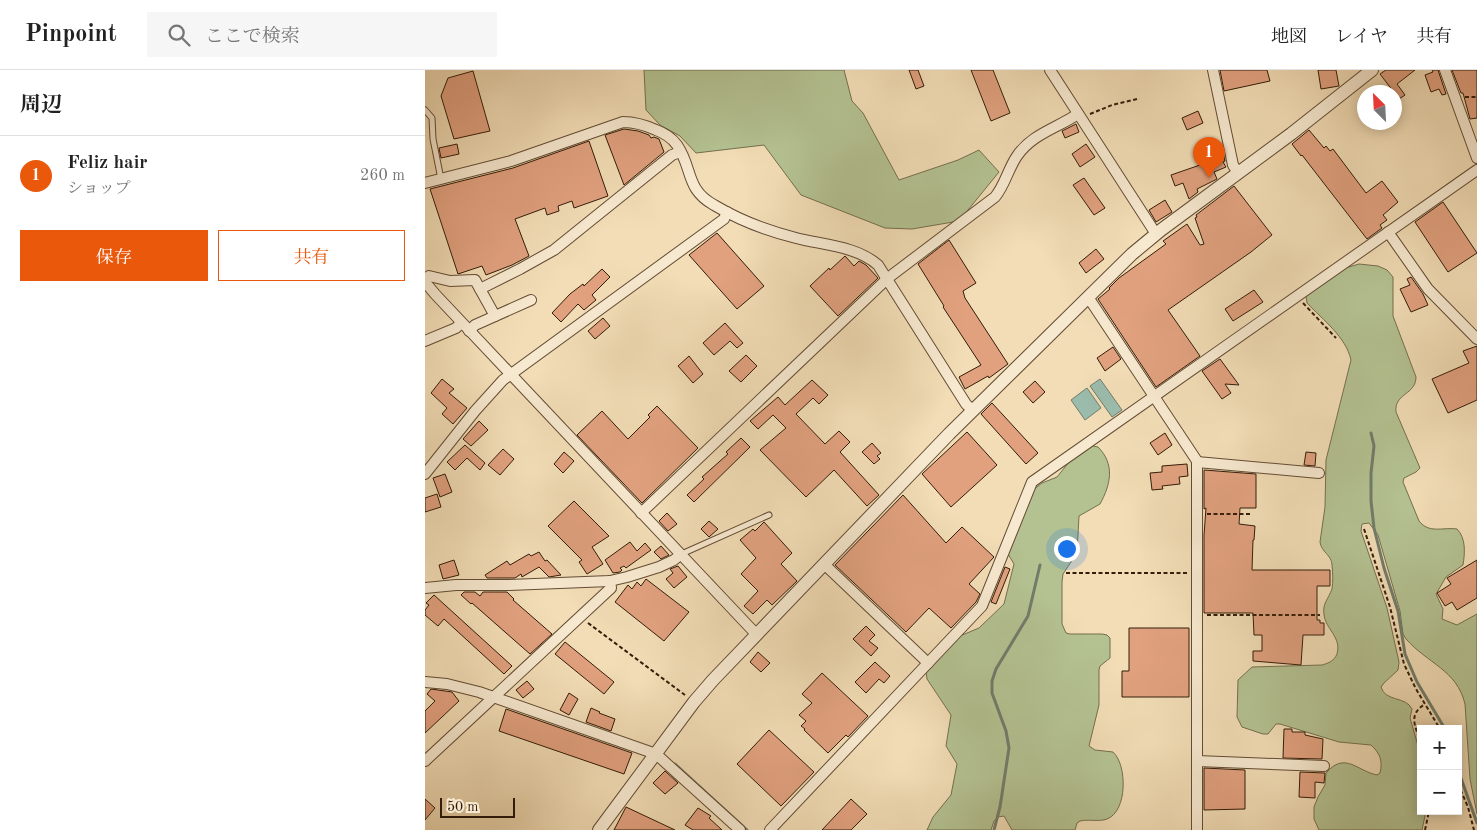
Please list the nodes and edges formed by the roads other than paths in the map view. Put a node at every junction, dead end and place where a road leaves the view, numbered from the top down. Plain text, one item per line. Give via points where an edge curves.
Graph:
1 (1050, 70) edge
2 (1213, 70) edge
3 (1372, 70) edge
4 (1445, 70) edge
5 (425, 110) edge
6 (1080, 117) junction
7 (680, 152) junction
8 (1477, 158) edge
9 (1477, 170) edge
10 (1239, 173) junction
11 (441, 179) junction
12 (425, 183) edge
13 (727, 212) junction
14 (1387, 232) junction
15 (1156, 234) junction
16 (888, 278) junction
17 (425, 280) edge
18 (480, 289) junction
19 (1088, 297) junction
20 (531, 300) dead end
21 (495, 316) junction
22 (461, 323) junction
23 (469, 331) junction
24 (1477, 339) edge
25 (425, 341) edge
26 (510, 374) junction
27 (1155, 396) junction
28 (972, 410) junction
29 (1197, 462) junction
30 (1319, 473) dead end
31 (425, 474) edge
32 (641, 513) junction
33 (769, 514) dead end
34 (681, 555) junction
35 (823, 564) junction
36 (610, 581) junction
37 (425, 588) edge
38 (756, 634) junction
39 (928, 663) junction
40 (425, 682) edge
41 (494, 697) junction
42 (656, 754) junction
43 (425, 761) edge
44 (1197, 761) junction
45 (1325, 766) dead end
46 (599, 830) edge
47 (740, 830) edge
48 (770, 830) edge
49 (1197, 830) edge

1 - 6 street
2 - 10 street via 1233,165
3 - 10 street
4 - 8 street
5 - 11 lane via 431,118
6 - 15 street
6 - 16 street via 1041,133 1029,142 1016,157 995,197
7 - 11 street via 671,138 662,133 639,123 623,122 511,161
7 - 13 street via 700,195
7 - 18 street via 672,155 554,250
9 - 14 street
10 - 15 street
11 - 12 street
13 - 16 street via 780,234 863,254
13 - 26 street via 723,219
14 - 24 street via 1428,289
14 - 27 street
15 - 19 street
16 - 28 street
16 - 32 street
17 - 18 street via 429,276 450,281 475,280
17 - 22 street
18 - 21 street
19 - 27 street
19 - 28 street
20 - 21 street
21 - 23 street
22 - 23 street
22 - 25 street
23 - 26 street
26 - 31 street via 475,411
26 - 32 street
27 - 29 street
27 - 39 street via 1032,482 982,606
28 - 35 street
29 - 30 street
29 - 44 street
32 - 34 street
33 - 34 lane
34 - 36 street via 659,567
34 - 38 street
35 - 38 street
35 - 39 street
36 - 37 street
36 - 41 street via 611,588
38 - 42 street via 694,702
39 - 48 street
40 - 41 street via 463,687
41 - 42 street
41 - 43 street
42 - 46 street
42 - 47 street
44 - 45 street
44 - 49 street

